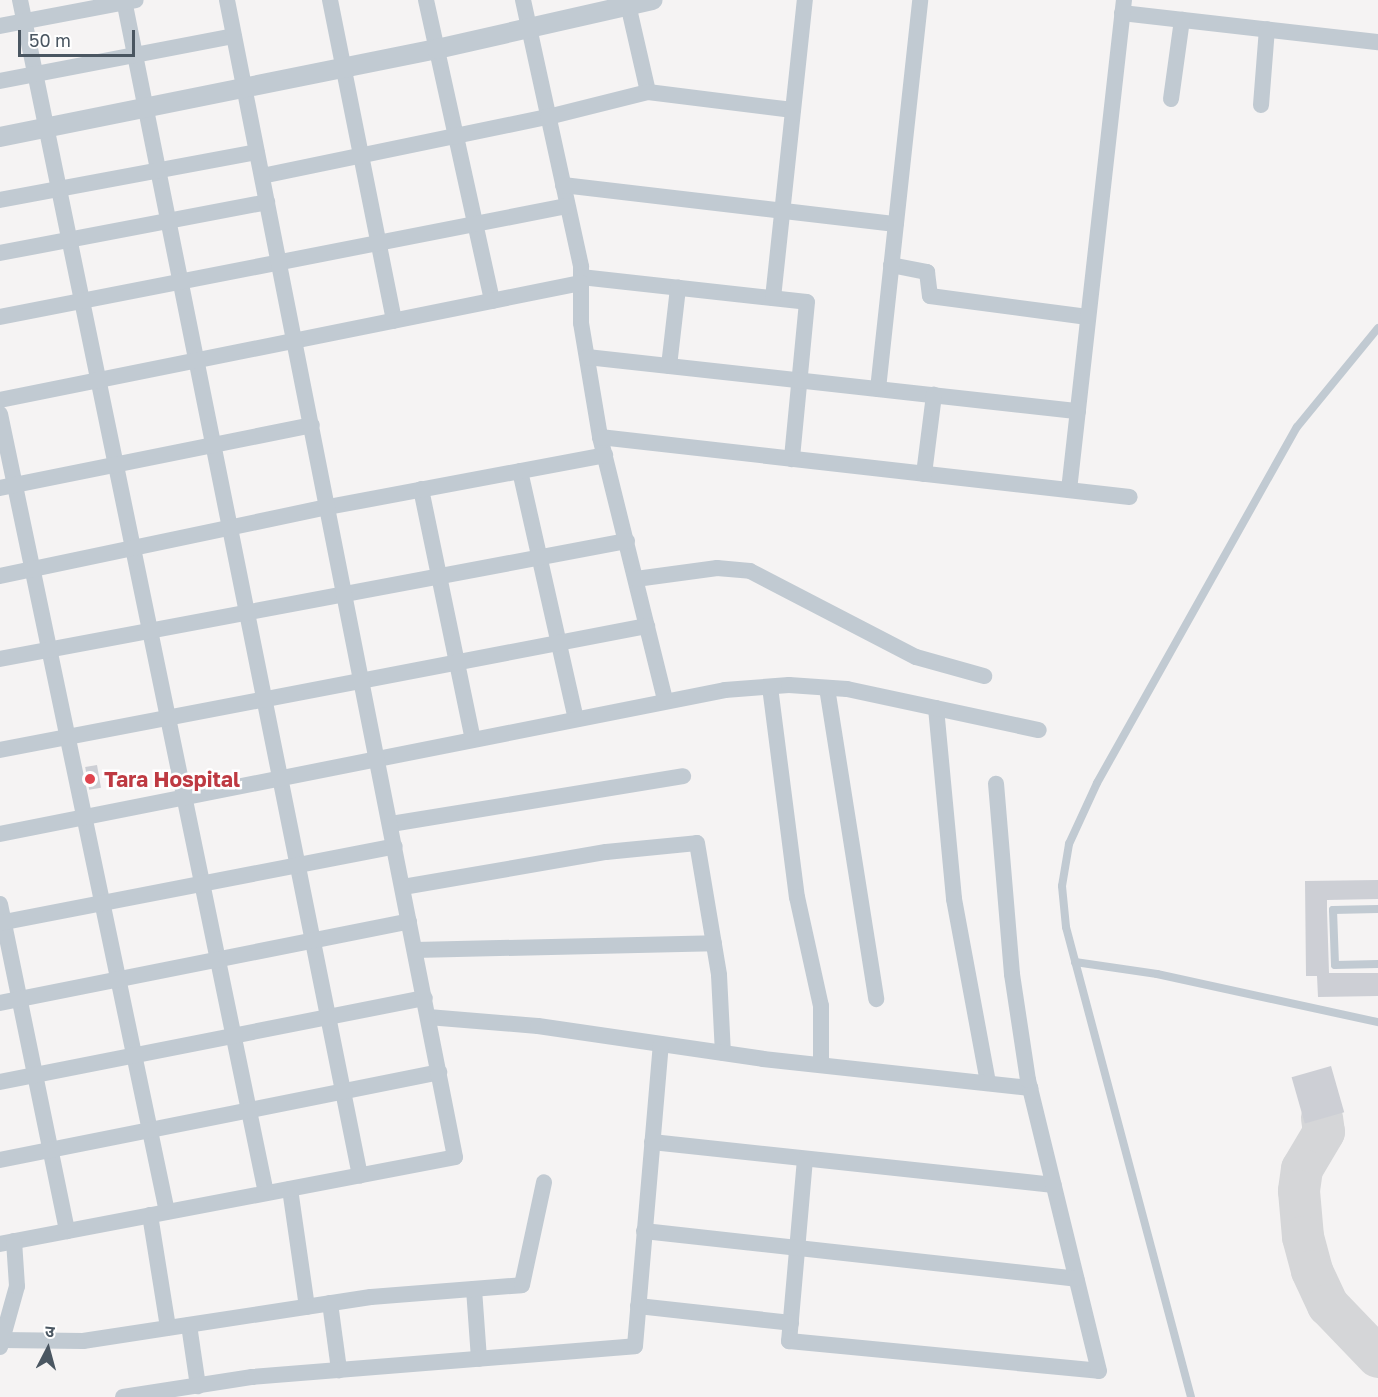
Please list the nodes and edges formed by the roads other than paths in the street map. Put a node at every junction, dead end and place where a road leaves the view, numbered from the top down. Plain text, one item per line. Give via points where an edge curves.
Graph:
1 (20, 0) edge
2 (330, 0) edge
3 (426, 0) edge
4 (523, 0) edge
5 (653, 0) edge
6 (805, 0) edge
7 (920, 0) edge
8 (128, 1) edge
9 (232, 1) edge
10 (628, 3) edge
11 (1123, 7) edge
12 (1182, 20) junction
13 (24, 21) junction
14 (0, 26) edge
15 (529, 29) junction
16 (1267, 29) junction
17 (234, 36) junction
18 (1378, 42) edge
19 (437, 49) junction
20 (135, 55) junction
21 (344, 68) junction
22 (35, 75) junction
23 (0, 81) edge
24 (244, 88) junction
25 (648, 92) junction
26 (1171, 99) dead end
27 (1261, 105) dead end
28 (146, 108) junction
29 (793, 110) junction
30 (548, 117) junction
31 (46, 128) junction
32 (456, 136) junction
33 (0, 137) edge
34 (257, 152) junction
35 (361, 155) junction
36 (158, 170) junction
37 (262, 176) junction
38 (563, 184) junction
39 (59, 189) junction
40 (0, 200) edge
41 (267, 202) junction
42 (567, 206) junction
43 (782, 211) junction
44 (169, 221) junction
45 (476, 224) junction
46 (896, 224) junction
47 (69, 240) junction
48 (379, 243) junction
49 (0, 253) edge
50 (279, 262) junction
51 (891, 265) junction
52 (581, 280) junction
53 (181, 282) junction
54 (678, 288) junction
55 (773, 298) junction
56 (82, 301) junction
57 (492, 301) junction
58 (0, 317) edge
59 (1088, 317) junction
60 (394, 321) junction
61 (1378, 328) edge
62 (295, 342) junction
63 (587, 357) junction
64 (197, 361) junction
65 (669, 366) junction
66 (799, 380) junction
67 (98, 381) junction
68 (878, 389) junction
69 (934, 395) junction
70 (0, 400) edge
71 (1078, 411) junction
72 (0, 414) edge
73 (312, 425) junction
74 (600, 437) junction
75 (213, 445) junction
76 (605, 455) junction
77 (792, 459) junction
78 (116, 465) junction
79 (520, 471) junction
80 (924, 474) junction
81 (7, 486) edge
82 (421, 489) junction
83 (1069, 490) junction
84 (1130, 497) dead end
85 (328, 507) junction
86 (230, 528) junction
87 (627, 541) junction
88 (133, 548) junction
89 (540, 558) junction
90 (32, 569) junction
91 (0, 576) edge
92 (439, 576) junction
93 (636, 579) junction
94 (346, 594) junction
95 (247, 612) junction
96 (647, 626) junction
97 (150, 631) junction
98 (559, 642) junction
99 (49, 650) junction
100 (0, 659) edge
101 (457, 662) junction
102 (984, 676) dead end
103 (363, 680) junction
104 (770, 687) junction
105 (827, 688) junction
106 (264, 699) junction
107 (665, 700) junction
108 (936, 708) junction
109 (168, 717) junction
110 (576, 719) junction
111 (1039, 730) dead end
112 (68, 737) junction
113 (473, 740) junction
114 (0, 750) edge
115 (378, 759) junction
116 (682, 776) dead end
117 (280, 779) junction
118 (996, 784) dead end
119 (184, 798) junction
120 (84, 818) junction
121 (391, 824) junction
122 (0, 834) edge
123 (395, 846) junction
124 (298, 865) junction
125 (202, 884) junction
126 (403, 887) junction
127 (102, 903) junction
128 (0, 904) edge
129 (1378, 909) edge
130 (409, 921) junction
131 (2, 922) edge
132 (313, 941) junction
133 (714, 943) junction
134 (415, 950) junction
135 (218, 960) junction
136 (1076, 962) junction
137 (1378, 963) edge
138 (118, 980) junction
139 (424, 998) junction
140 (20, 999) junction
141 (876, 999) dead end
142 (0, 1003) edge
143 (328, 1017) junction
144 (428, 1017) junction
145 (1378, 1022) edge
146 (233, 1036) junction
147 (661, 1044) junction
148 (723, 1053) junction
149 (134, 1055) junction
150 (821, 1065) junction
151 (439, 1072) junction
152 (35, 1075) junction
153 (0, 1082) edge
154 (988, 1083) junction
155 (1030, 1088) junction
156 (343, 1091) junction
157 (249, 1110) junction
158 (150, 1130) junction
159 (652, 1143) junction
160 (50, 1150) junction
161 (805, 1159) junction
162 (0, 1160) edge
163 (360, 1176) junction
164 (544, 1182) dead end
165 (1054, 1185) junction
166 (290, 1189) junction
167 (266, 1193) junction
168 (167, 1212) junction
169 (150, 1215) junction
170 (67, 1231) junction
171 (644, 1231) junction
172 (7, 1242) edge
173 (797, 1248) junction
174 (1076, 1279) junction
175 (474, 1289) junction
176 (330, 1303) junction
177 (307, 1306) junction
178 (638, 1306) junction
179 (791, 1323) junction
180 (189, 1325) junction
181 (168, 1328) junction
182 (1, 1343) edge
183 (479, 1359) junction
184 (339, 1370) junction
185 (198, 1386) junction
186 (123, 1397) edge
187 (1191, 1397) edge

1 - 13 street
2 - 21 street
3 - 19 street
4 - 15 street
5 - 10 street
6 - 29 street
7 - 46 street
8 - 13 street
8 - 20 street
9 - 17 street
10 - 15 street
10 - 25 street
11 - 12 street
11 - 59 street
12 - 16 street
12 - 26 street
13 - 14 street
13 - 22 street
15 - 19 street
15 - 30 street
16 - 18 street
16 - 27 street
17 - 20 street
17 - 24 street
19 - 21 street
19 - 32 street
20 - 22 street
20 - 28 street
21 - 24 street
21 - 35 street
22 - 23 street
22 - 31 street
24 - 28 street
24 - 34 street
25 - 29 street
25 - 30 street
28 - 31 street
28 - 36 street
29 - 43 street
30 - 32 street
30 - 38 street
31 - 33 street
31 - 39 street
32 - 35 street
32 - 45 street
34 - 36 street
34 - 37 street
35 - 37 street
35 - 48 street
36 - 39 street
36 - 44 street
37 - 41 street
38 - 42 street
38 - 43 street
39 - 40 street
39 - 47 street
41 - 44 street
41 - 50 street
42 - 45 street
42 - 52 street
43 - 46 street
43 - 55 street
44 - 47 street
44 - 53 street
45 - 48 street
45 - 57 street
46 - 51 street
47 - 49 street
47 - 56 street
48 - 50 street
48 - 60 street
50 - 53 street
50 - 62 street
51 - 59 street via 927,273 930,296
51 - 68 street
52 - 54 street
52 - 57 street
52 - 63 street
53 - 56 street
53 - 64 street
54 - 55 street
54 - 65 street
55 - 66 street via 807,302
56 - 58 street
56 - 67 street
57 - 60 street
59 - 71 street
60 - 62 street
61 - 136 lane via 1297,427 1097,783 1069,844 1062,886
62 - 64 street
62 - 73 street
63 - 65 street
63 - 74 street
64 - 67 street
64 - 75 street
65 - 66 street
66 - 68 street
66 - 77 street
67 - 70 street
67 - 78 street
68 - 69 street
69 - 71 street
69 - 80 street
71 - 83 street
72 - 81 street
73 - 75 street
73 - 85 street
74 - 76 street
74 - 77 street
75 - 78 street
75 - 86 street
76 - 79 street
76 - 87 street
77 - 80 street
78 - 81 street
78 - 88 street
79 - 82 street
79 - 89 street
80 - 83 street
81 - 90 street
82 - 85 street
82 - 92 street
83 - 84 street
85 - 86 street
85 - 94 street
86 - 88 street
86 - 95 street
87 - 89 street
87 - 93 street
88 - 90 street
88 - 97 street
89 - 92 street
89 - 98 street
90 - 91 street
90 - 99 street
92 - 94 street
92 - 101 street
93 - 96 street
93 - 102 street via 717,568 750,571 916,657
94 - 95 street
94 - 103 street
95 - 97 street
95 - 106 street
96 - 98 street
96 - 107 street
97 - 99 street
97 - 109 street
98 - 101 street
98 - 110 street
99 - 100 street
99 - 112 street
101 - 103 street
101 - 113 street
103 - 106 street
103 - 115 street
104 - 105 street
104 - 107 street
104 - 150 street via 797,897 821,1006
105 - 108 street
105 - 141 street
106 - 109 street
106 - 117 street
107 - 110 street
108 - 111 street
108 - 154 street via 954,899
109 - 112 street
109 - 119 street
110 - 113 street
112 - 114 street
112 - 120 street
113 - 115 street
115 - 117 street
115 - 121 street
116 - 121 street
117 - 119 street
117 - 124 street
118 - 155 street via 1012,974
119 - 120 street
119 - 125 street
120 - 122 street
120 - 127 street
121 - 123 street
123 - 124 street
123 - 126 street
124 - 125 street
124 - 132 street
125 - 127 street
125 - 135 street
126 - 130 street
126 - 133 street via 606,852 697,843
127 - 131 street
127 - 138 street
128 - 131 street
129 - 137 lane via 1333,910 1335,965
130 - 132 street
130 - 134 street
131 - 140 street
132 - 135 street
132 - 143 street
133 - 134 street
133 - 148 street
134 - 139 street
135 - 138 street
135 - 146 street
136 - 145 lane via 1157,974
136 - 187 lane
138 - 140 street
138 - 149 street
139 - 143 street
139 - 144 street
140 - 142 street
140 - 152 street
143 - 146 street
143 - 156 street
144 - 147 street via 538,1026
144 - 151 street
146 - 149 street
146 - 157 street
147 - 148 street
147 - 159 street
148 - 150 street
149 - 152 street
149 - 158 street
150 - 154 street
151 - 156 street
151 - 163 street via 455,1157
152 - 153 street
152 - 160 street
154 - 155 street
155 - 165 street
156 - 157 street
156 - 163 street
157 - 158 street
157 - 167 street
158 - 160 street
158 - 168 street
159 - 161 street
159 - 171 street
160 - 162 street
160 - 170 street
161 - 165 street
161 - 173 street
163 - 166 street
164 - 175 street via 522,1285
165 - 174 street
166 - 167 street
166 - 177 street
167 - 168 street
168 - 169 street
169 - 170 street
169 - 181 street
170 - 172 street
171 - 173 street
171 - 178 street
172 - 182 street via 17,1286
173 - 174 street
173 - 179 street
174 - 179 street via 1099,1371 789,1341
175 - 176 street
175 - 183 street
176 - 177 street
176 - 184 street
177 - 180 street
178 - 179 street
178 - 183 street via 635,1347
180 - 181 street
180 - 185 street
181 - 182 street via 83,1341
183 - 184 street
184 - 185 street
185 - 186 street

